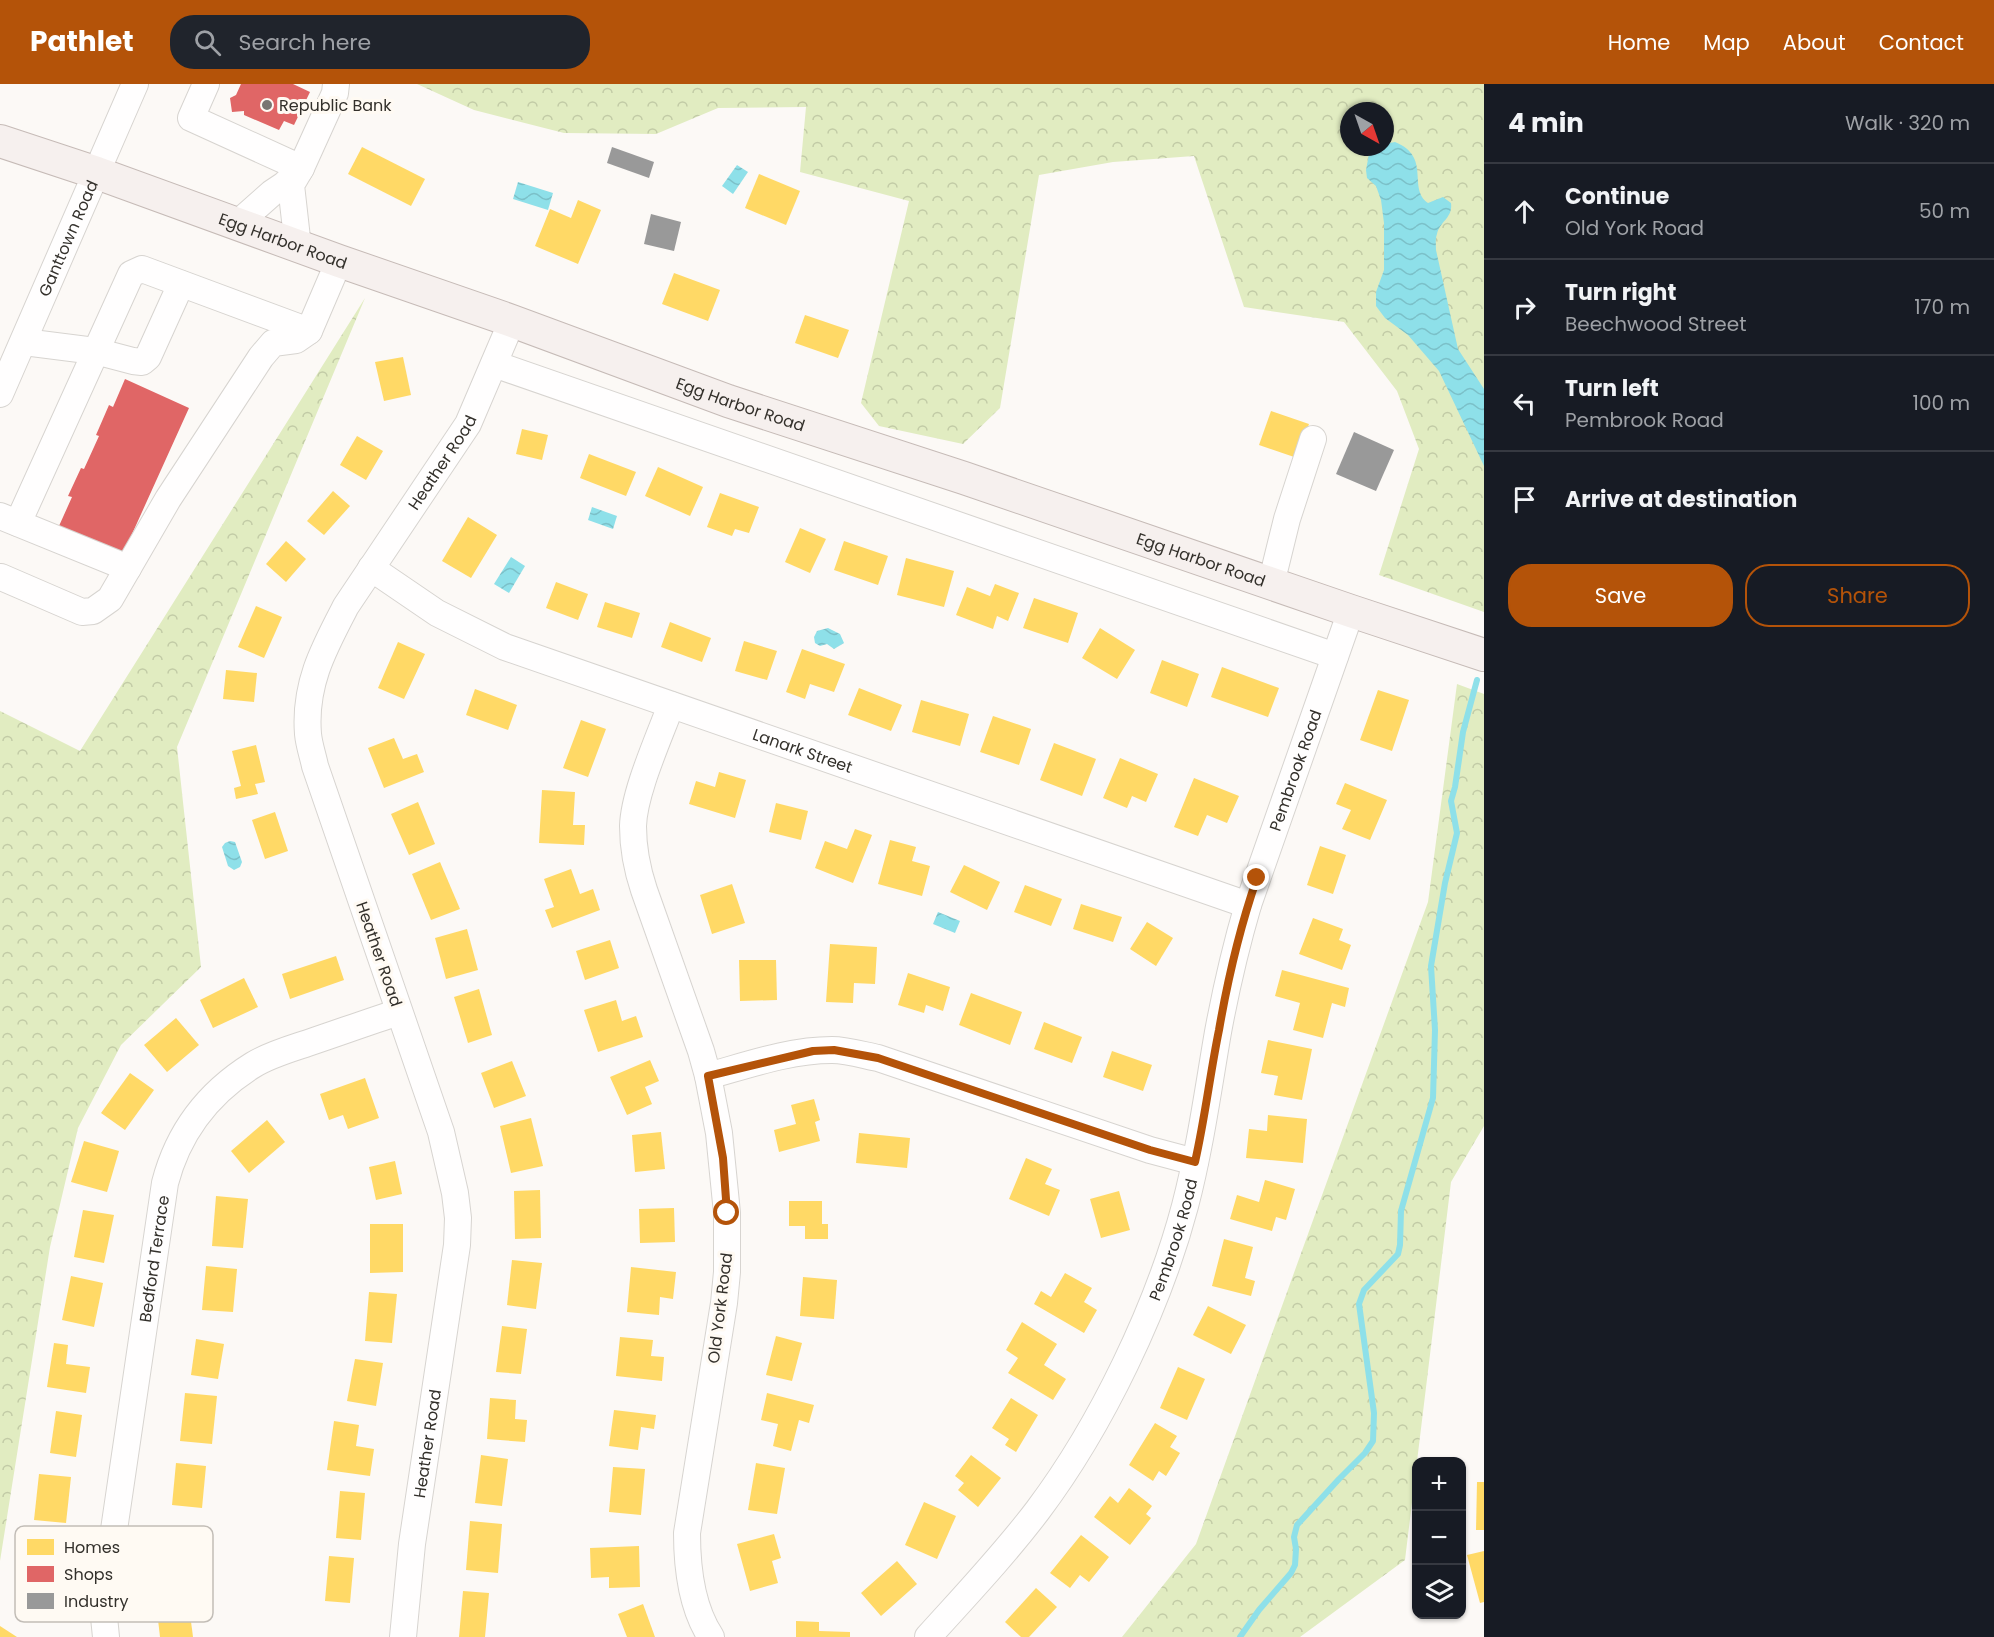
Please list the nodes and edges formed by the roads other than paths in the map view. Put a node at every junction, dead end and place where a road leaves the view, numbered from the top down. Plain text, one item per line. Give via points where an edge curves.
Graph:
1 (135, 84) edge
2 (206, 84) edge
3 (336, 84) edge
4 (0, 141) edge
5 (301, 168) junction
6 (97, 173) junction
7 (237, 224) junction
8 (298, 247) junction
9 (339, 261) junction
10 (181, 284) junction
11 (512, 321) junction
12 (309, 331) junction
13 (24, 342) junction
14 (95, 351) junction
15 (494, 364) junction
16 (0, 394) edge
17 (1313, 439) dead end
18 (9, 520) edge
19 (128, 568) junction
20 (371, 568) junction
21 (1, 577) edge
22 (1270, 584) junction
23 (1351, 611) junction
24 (1484, 655) edge
25 (1335, 656) junction
26 (672, 705) junction
27 (1248, 904) junction
28 (399, 1012) junction
29 (708, 1076) junction
30 (1195, 1162) junction
31 (115, 1526) edge
32 (104, 1622) edge
33 (106, 1637) edge
34 (403, 1637) edge
35 (711, 1637) edge
36 (928, 1637) edge

1 - 6 street, Ganttown Road
2 - 5 street via 191,118
3 - 5 street
4 - 6 main road, Egg Harbor Road
5 - 7 street
5 - 8 street via 291,185
6 - 7 main road, Egg Harbor Road
6 - 13 street, Ganttown Road
7 - 8 main road, Egg Harbor Road
8 - 9 main road, Egg Harbor Road
9 - 11 main road, Egg Harbor Road
9 - 12 street
10 - 12 street
10 - 14 street via 148,357 142,362
10 - 14 street via 142,269 131,274
11 - 15 street, Heather Road
11 - 22 main road, Egg Harbor Road via 728,401
12 - 19 street via 296,340 273,343 261,357
13 - 14 street
13 - 16 street, Ganttown Road
14 - 18 street
15 - 20 street, Heather Road via 468,424
15 - 25 street
17 - 22 street
18 - 19 street
19 - 21 street via 110,599 93,611 82,612
20 - 26 street, Lanark Street via 437,613 482,637
20 - 28 street, Heather Road via 333,630 311,682 308,736
22 - 23 main road, Egg Harbor Road
23 - 24 main road, Egg Harbor Road
23 - 25 street, Pembrook Road
25 - 27 street, Pembrook Road
26 - 27 street, Lanark Street
26 - 29 street, Old York Road via 644,780 633,823 634,844 644,890
27 - 30 street, Pembrook Road via 1218,1030
28 - 31 street, Bedford Terrace via 254,1064 218,1093 185,1131 165,1183
28 - 34 street, Heather Road via 441,1132 458,1218 453,1277 412,1544
29 - 30 street via 813,1051 855,1053
29 - 35 street, Old York Road via 723,1158 727,1272 687,1544 689,1574 698,1609
30 - 36 street, Pembrook Road via 1171,1252 1106,1401 1039,1509
32 - 33 street, Bedford Terrace

